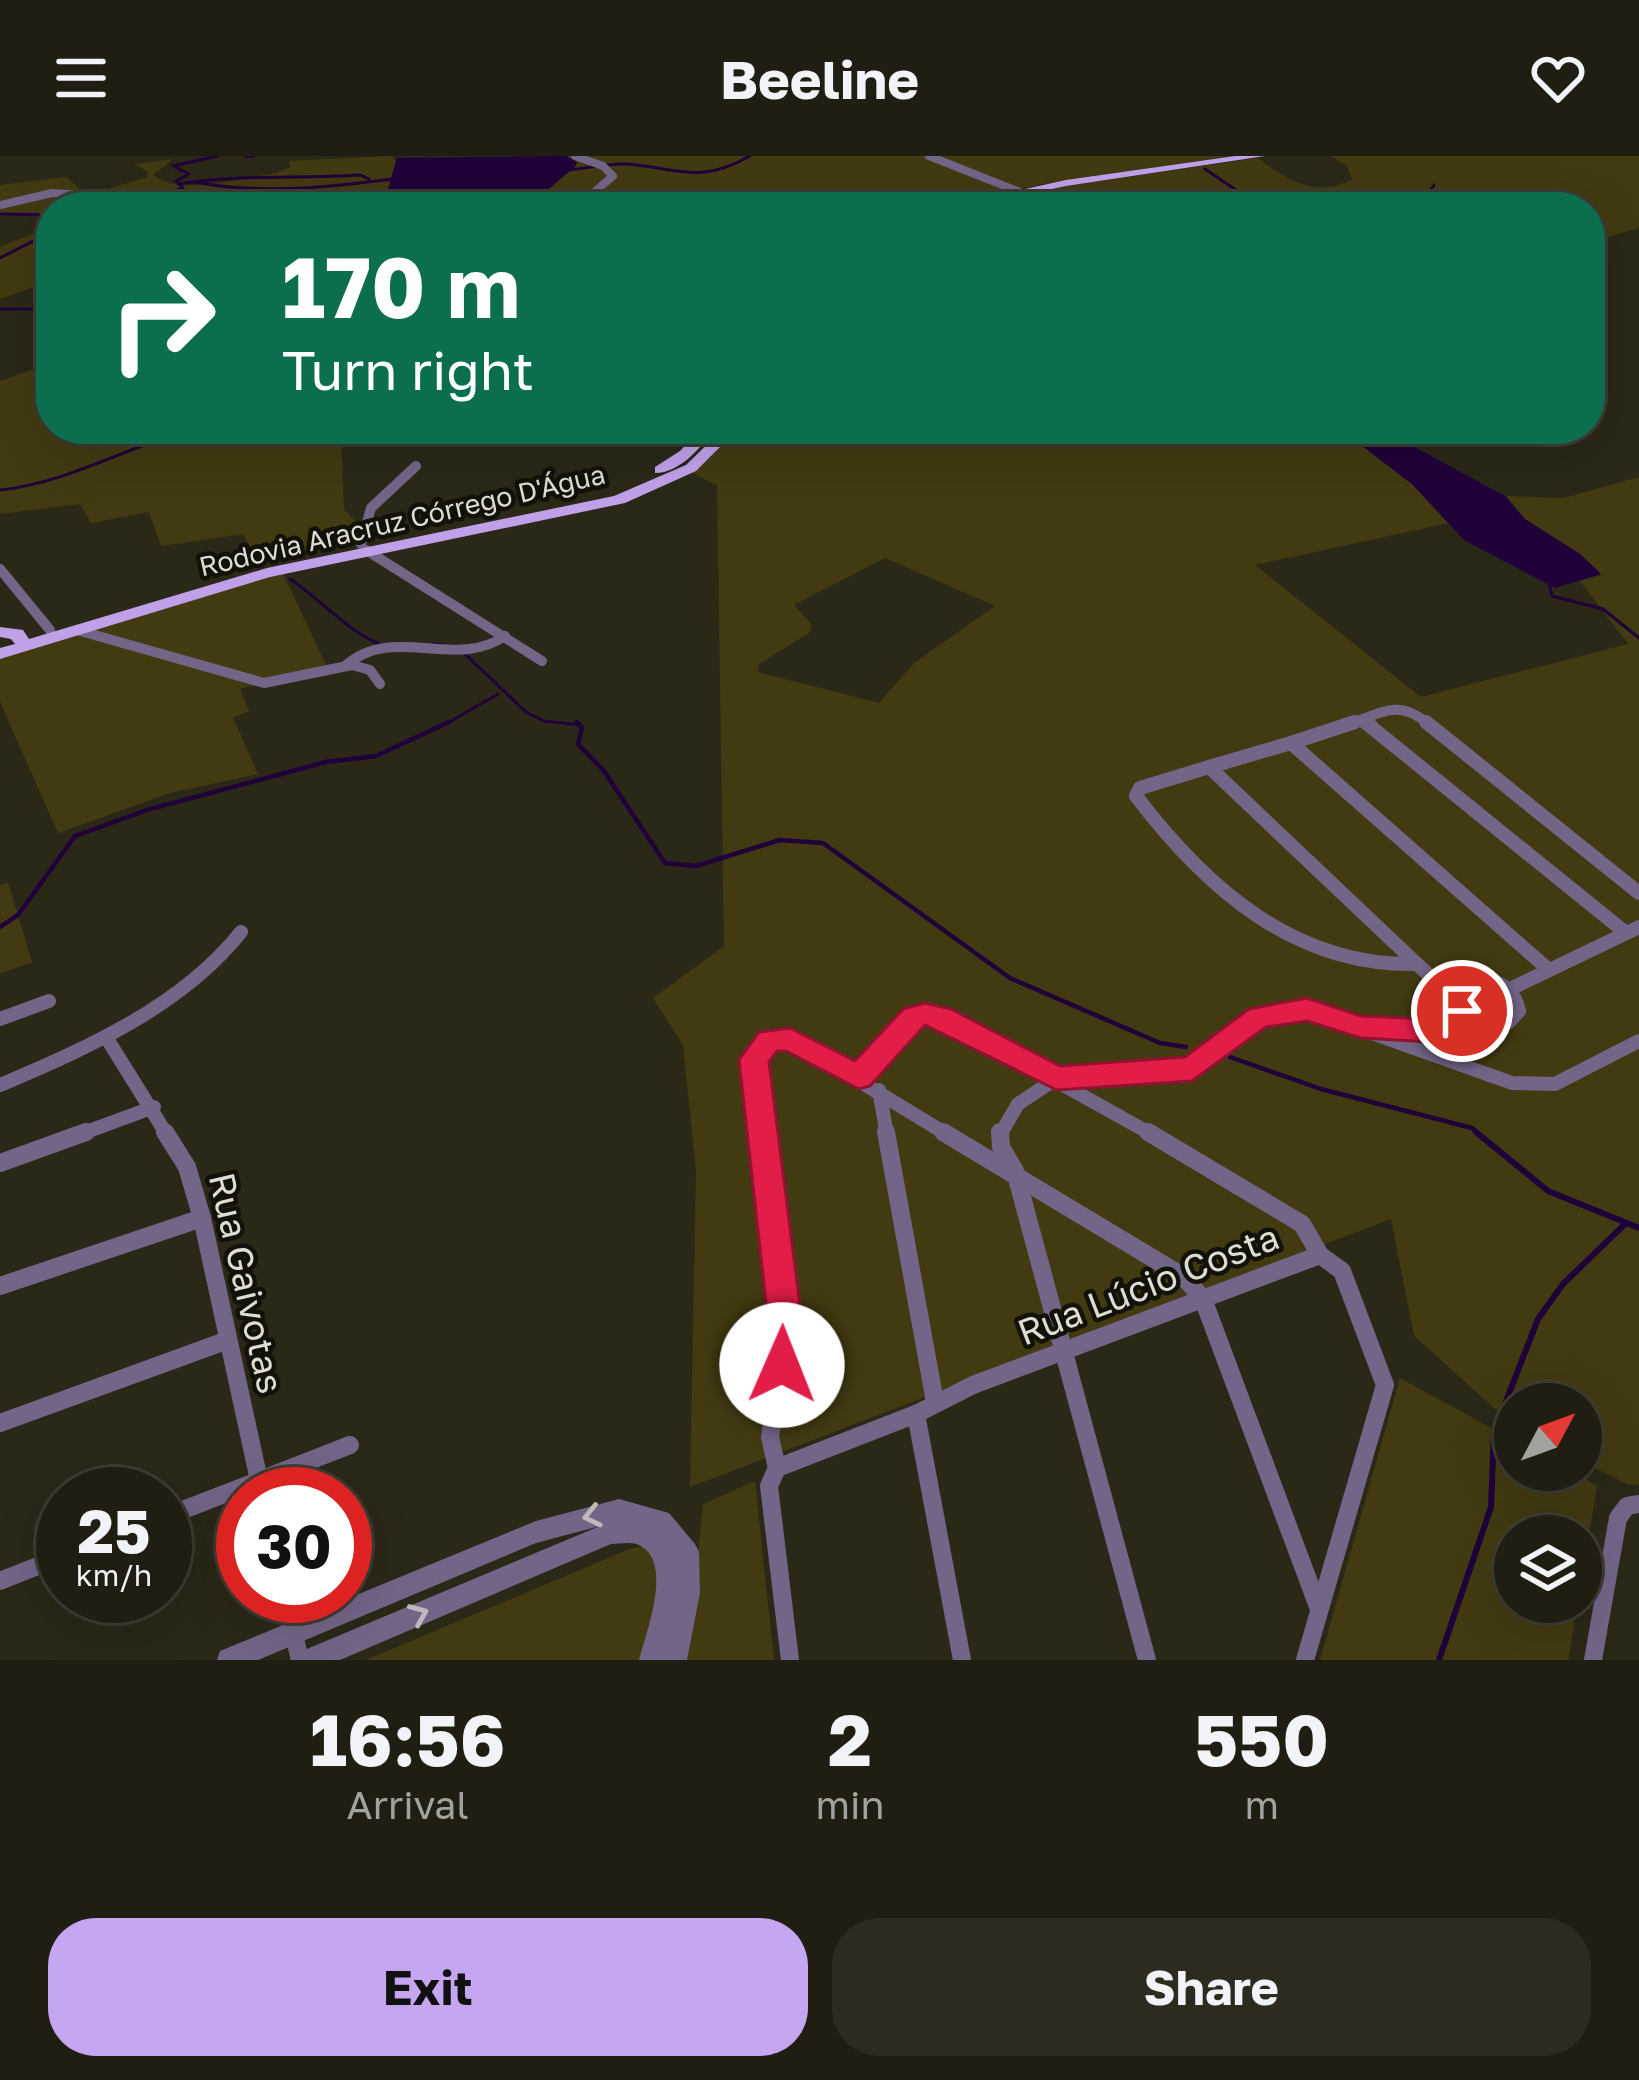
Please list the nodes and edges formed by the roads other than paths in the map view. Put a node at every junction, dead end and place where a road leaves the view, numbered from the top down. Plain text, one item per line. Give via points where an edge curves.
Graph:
1 (575, 156) edge
2 (929, 156) edge
3 (1259, 156) edge
4 (594, 192) edge
5 (1020, 192) joint
6 (36, 197) edge
7 (0, 205) edge
8 (692, 444) edge
9 (716, 444) edge
10 (416, 466) dead end
11 (364, 547) junction
12 (0, 569) edge
13 (50, 630) junction
14 (77, 631) junction
15 (0, 632) edge
16 (505, 636) junction
17 (23, 642) junction
18 (0, 650) edge
19 (542, 661) dead end
20 (345, 667) junction
21 (380, 684) dead end
22 (1360, 720) junction
23 (1292, 743) junction
24 (1209, 767) junction
25 (1639, 893) edge
26 (1632, 930) edge
27 (242, 932) dead end
28 (1417, 964) junction
29 (1549, 970) junction
30 (1510, 989) junction
31 (49, 1000) dead end
32 (1457, 1004) junction
33 (0, 1019) edge
34 (1361, 1027) junction
35 (106, 1037) junction
36 (1639, 1041) edge
37 (859, 1077) junction
38 (1057, 1078) junction
39 (0, 1084) edge
40 (879, 1090) junction
41 (154, 1108) junction
42 (0, 1163) edge
43 (1015, 1171) junction
44 (202, 1217) junction
45 (1320, 1255) junction
46 (0, 1286) edge
47 (1203, 1299) junction
48 (228, 1340) junction
49 (1062, 1353) junction
50 (935, 1402) junction
51 (916, 1414) junction
52 (0, 1424) edge
53 (350, 1445) dead end
54 (257, 1467) edge
55 (303, 1467) edge
56 (777, 1468) junction
57 (1639, 1504) edge
58 (36, 1567) edge
59 (0, 1581) edge
60 (1319, 1609) junction
61 (290, 1623) edge
62 (292, 1632) junction
63 (671, 1644) edge
64 (229, 1660) edge
65 (300, 1660) edge
66 (311, 1660) edge
67 (651, 1660) edge
68 (790, 1660) edge
69 (962, 1660) edge
70 (1147, 1660) edge
71 (1305, 1660) edge
72 (1593, 1660) edge

1 - 4 street via 613,176
2 - 5 street
3 - 5 main road
6 - 7 street
8 - 11 main road, Rodovia Aracruz Córrego D'Água via 622,488
9 - 11 main road, Rodovia Aracruz Córrego D'Água via 691,468 619,500
10 - 11 street via 375,501 363,522
11 - 13 main road, Rodovia Aracruz Córrego D'Água via 242,572
11 - 14 main road, Rodovia Aracruz Córrego D'Água
11 - 16 street
12 - 13 street
13 - 17 main road, Rodovia Aracruz Córrego D'Água
14 - 17 main road, Rodovia Aracruz Córrego D'Água
14 - 20 street via 264,683
15 - 17 main road
16 - 19 street
16 - 20 street via 465,651 376,647
17 - 18 main road, Rodovia Aracruz Córrego D'Água
20 - 21 street via 365,667
22 - 23 street
22 - 25 street via 1410,709
22 - 26 street
23 - 24 street
23 - 29 street
24 - 28 street
24 - 28 street via 1136,796 1243,908 1306,944
26 - 29 street
27 - 35 street via 213,963
28 - 32 street
29 - 30 street
30 - 32 street via 1472,976 1457,983
30 - 32 street via 1519,1011 1509,1022 1480,1022
31 - 33 street
32 - 34 street via 1432,1030
34 - 36 street via 1512,1083 1555,1084
34 - 38 street via 1307,1010 1259,1017 1192,1069
35 - 39 street
35 - 41 street, Rua Gaivotas
37 - 38 street via 913,1017 925,1014
37 - 40 street
37 - 56 street via 790,1039 769,1040 754,1060 787,1338 770,1437
38 - 43 street via 1012,1108 999,1138
38 - 45 street via 1283,1210
40 - 43 street
40 - 50 street
41 - 42 street
41 - 44 street, Rua Gaivotas via 187,1167
43 - 47 street via 1184,1277
43 - 49 street
44 - 46 street
44 - 48 street, Rua Gaivotas
45 - 47 street, Rua Lúcio Costa
45 - 60 street, Rua Lúcio Costa via 1342,1271 1385,1385
47 - 49 street, Rua Lúcio Costa
47 - 60 street
48 - 52 street
48 - 54 street, Rua Gaivotas
49 - 50 street, Rua Lúcio Costa
49 - 70 street
50 - 51 street, Rua Lúcio Costa
51 - 56 street, Rua Lúcio Costa
51 - 69 street
53 - 55 street
56 - 68 street via 769,1486
57 - 72 street via 1618,1518
58 - 59 street
60 - 71 street, Rua Lúcio Costa
61 - 62 street
63 -> 62 street via 688,1593 687,1552 662,1521 619,1510 536,1532
62 - 64 street
62 - 65 street
66 -> 63 street via 624,1531 646,1535 664,1558
63 - 67 street

